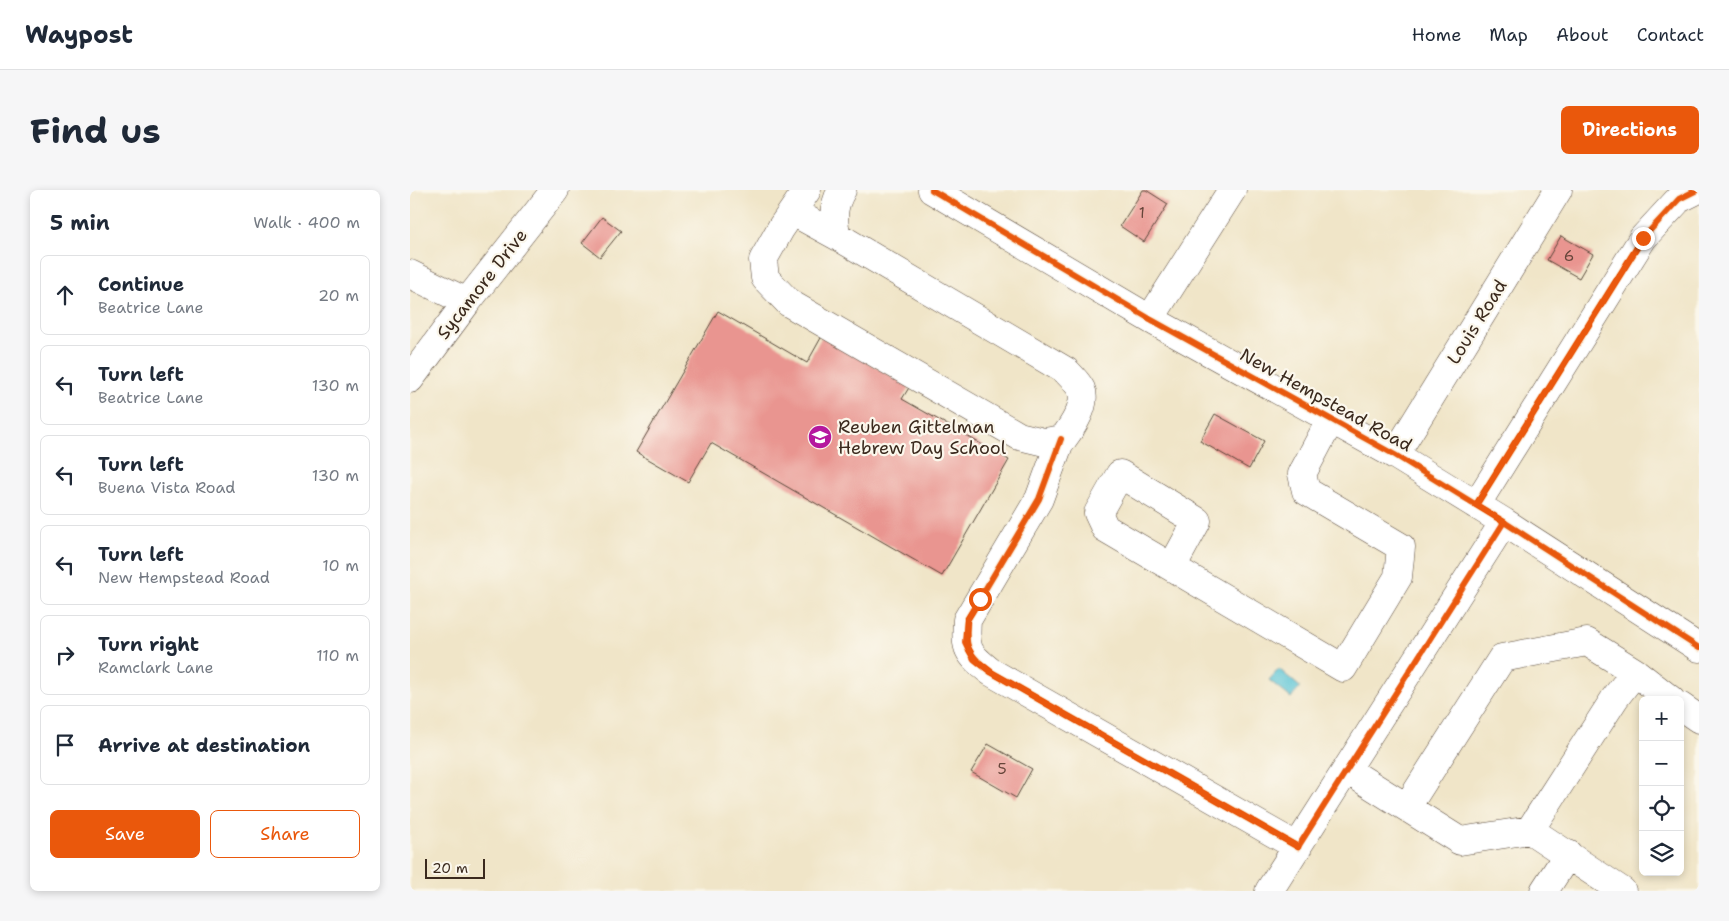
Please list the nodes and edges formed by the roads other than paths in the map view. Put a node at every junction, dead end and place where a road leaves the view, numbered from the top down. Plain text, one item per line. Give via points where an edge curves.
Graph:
1 (555, 190) edge
2 (842, 190) edge
3 (932, 190) edge
4 (1232, 190) edge
5 (1558, 190) edge
6 (1697, 190) edge
7 (800, 201) edge
8 (837, 236) junction
9 (410, 274) edge
10 (467, 302) junction
11 (1150, 319) junction
12 (410, 379) edge
13 (1331, 419) junction
14 (1061, 440) junction
15 (1396, 455) junction
16 (1476, 505) junction
17 (1504, 522) junction
18 (1172, 567) dead end
19 (1699, 648) edge
20 (1635, 672) junction
21 (1666, 696) edge
22 (1684, 709) edge
23 (1699, 719) edge
24 (1347, 770) junction
25 (1407, 807) junction
26 (1530, 830) junction
27 (1298, 847) junction
28 (1568, 854) junction
29 (1618, 890) edge
30 (1269, 891) edge
31 (1544, 891) edge

1 - 10 street, Sycamore Drive
2 - 8 street via 836,200 833,223
3 - 11 street, New Hempstead Road
4 - 11 street
5 - 15 street, Louis Road
6 - 16 street via 1679,199 1643,238
7 - 8 street
7 - 14 street via 764,260 765,278 789,303 1019,436 1044,442
8 - 14 street via 1066,370 1082,390 1082,408
9 - 10 street
10 - 12 street, Sycamore Drive
11 - 13 street, New Hempstead Road
13 - 15 street, New Hempstead Road
13 - 18 street via 1302,474 1306,491 1401,547 1398,577 1344,668
14 - 27 street via 1039,499 967,620 965,642 974,659 991,672
15 - 16 street, New Hempstead Road
16 - 17 street, New Hempstead Road
17 - 19 street, New Hempstead Road
17 - 24 street
20 - 21 street
20 - 25 street via 1587,642 1502,658
20 - 26 street
22 - 23 street
24 - 25 street
24 - 27 street
25 - 26 street via 1460,841
26 - 28 street
27 - 30 street
28 - 29 street
28 - 31 street

